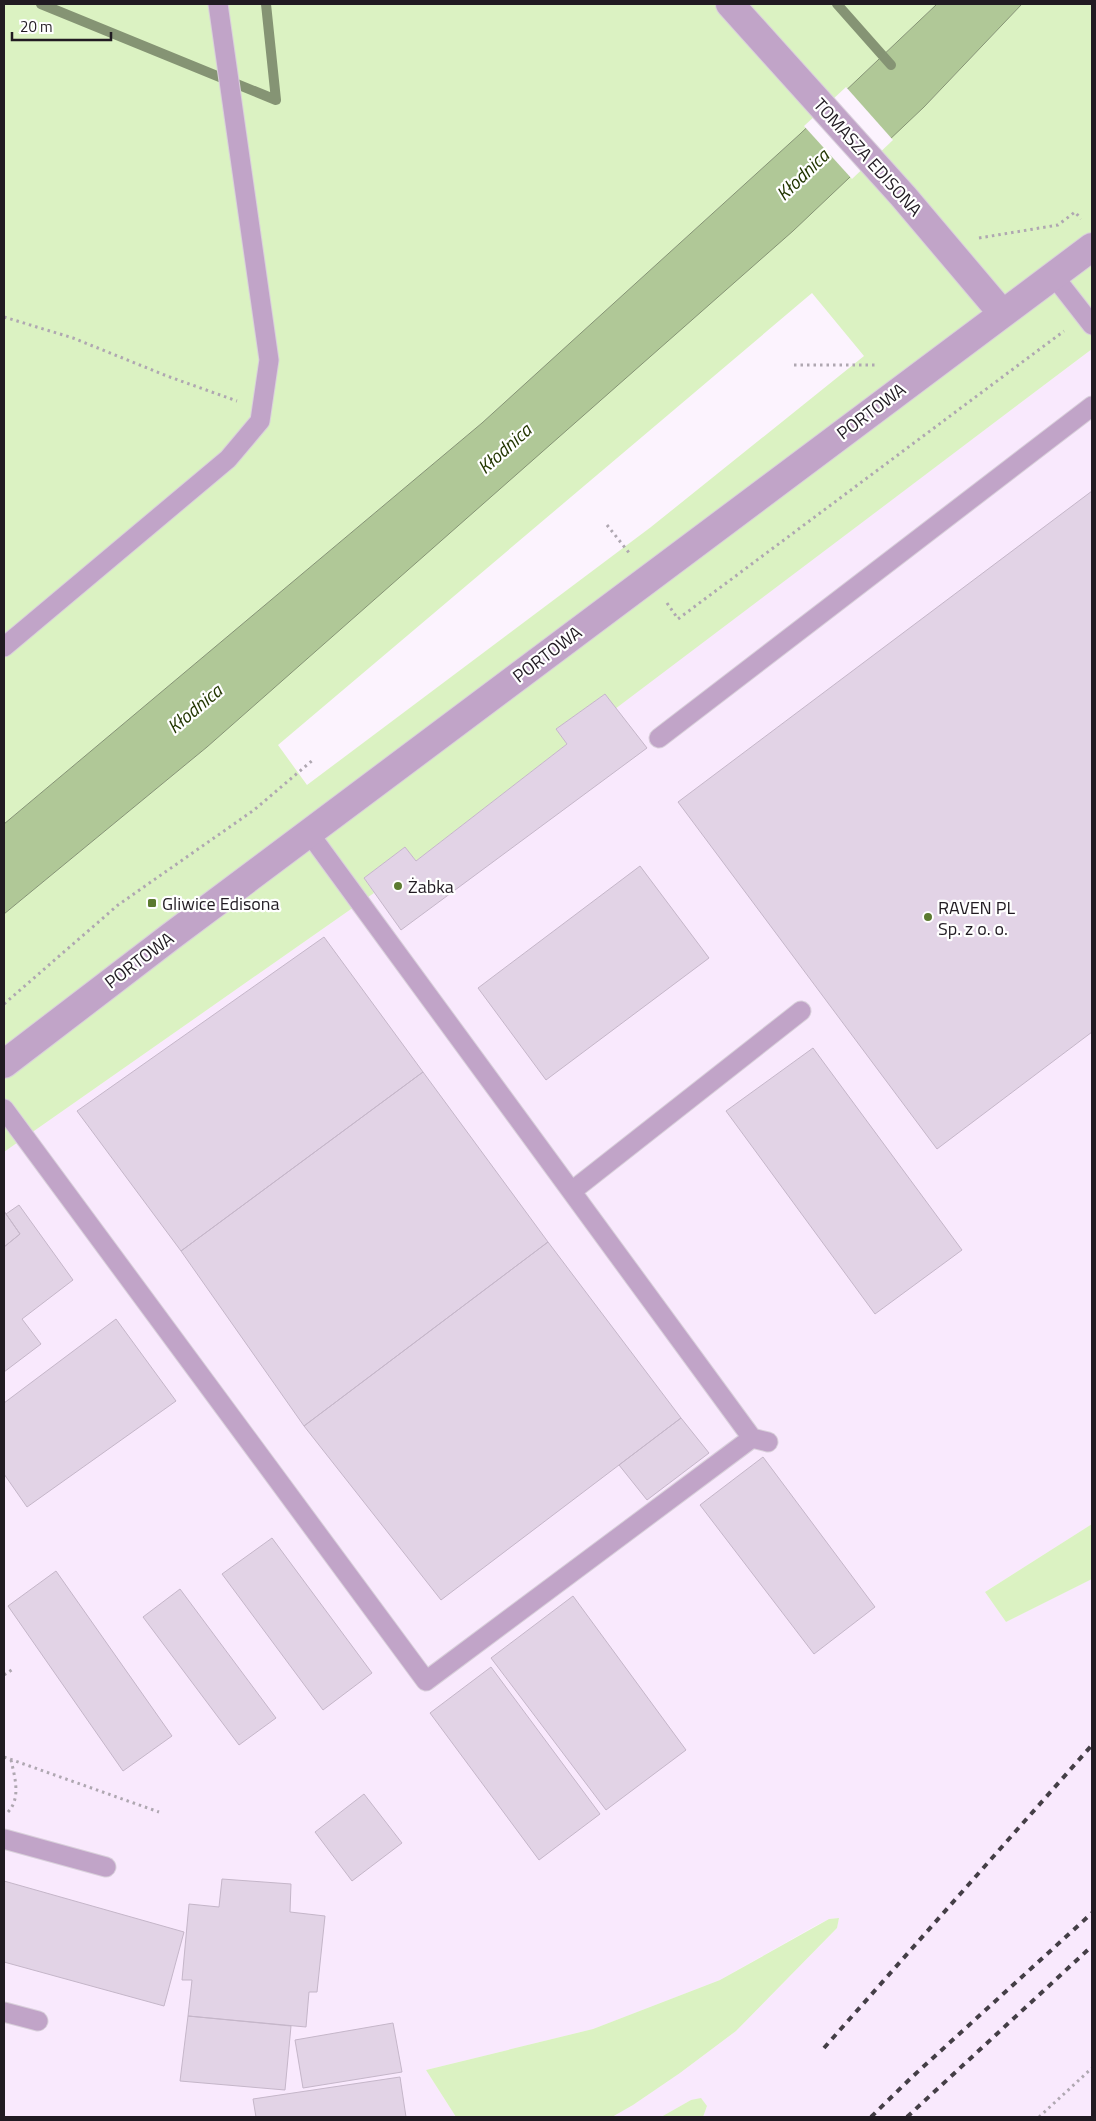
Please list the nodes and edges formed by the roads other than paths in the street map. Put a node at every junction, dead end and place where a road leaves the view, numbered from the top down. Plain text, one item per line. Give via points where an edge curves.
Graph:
1 (218, 4) edge
2 (730, 4) edge
3 (1092, 247) edge
4 (1053, 275) junction
5 (1002, 313) junction
6 (1088, 320) edge
7 (1092, 406) edge
8 (4, 647) edge
9 (659, 738) dead end
10 (309, 833) junction
11 (801, 1010) dead end
12 (4, 1064) edge
13 (4, 1109) edge
14 (572, 1191) junction
15 (4, 1839) edge
16 (106, 1867) dead end
17 (4, 2012) edge
18 (38, 2021) dead end

1 - 8 lane via 269,360 260,421 228,459
2 - 5 street, TOMASZA EDISONA via 903,196
3 - 4 street, PORTOWA
4 - 5 street, PORTOWA
4 - 6 lane
5 - 10 street, PORTOWA
7 - 9 lane
10 - 12 street, PORTOWA
10 - 14 lane
11 - 14 lane
13 - 14 lane via 426,1681 760,1440
15 - 16 lane
17 - 18 lane

